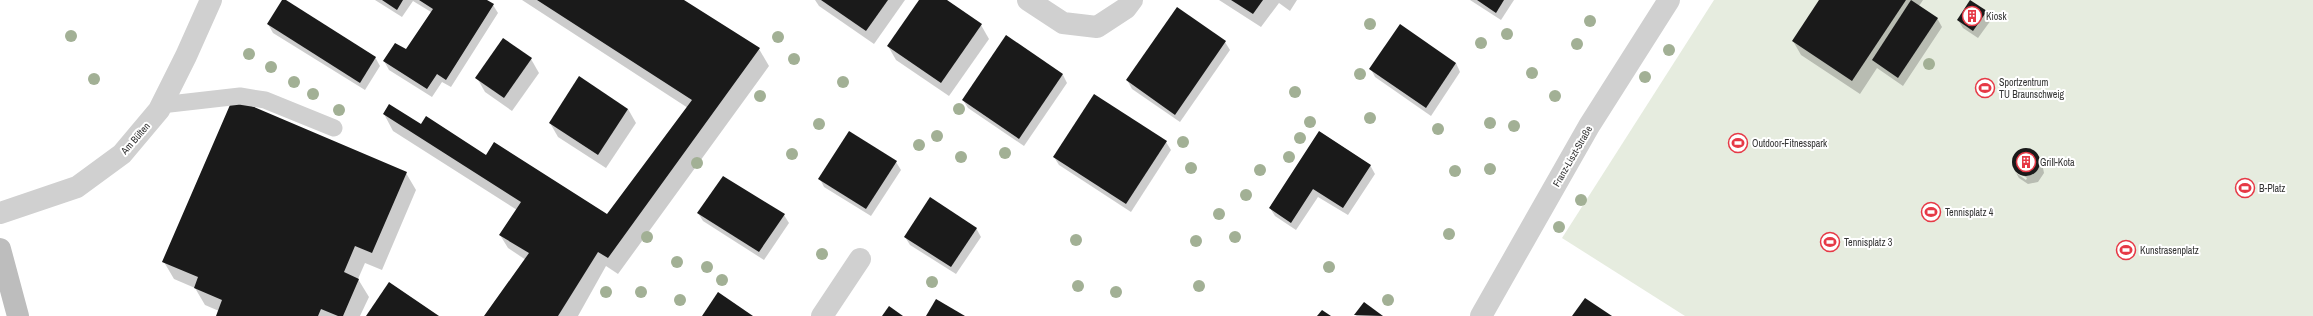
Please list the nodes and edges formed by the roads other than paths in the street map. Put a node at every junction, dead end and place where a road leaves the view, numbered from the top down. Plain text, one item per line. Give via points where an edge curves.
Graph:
1 (211, 0) edge
2 (1028, 0) edge
3 (1132, 0) edge
4 (1669, 0) edge
5 (161, 105) junction
6 (334, 128) dead end
7 (0, 213) edge
8 (0, 249) edge
9 (860, 259) dead end
10 (18, 316) edge
11 (822, 316) edge
12 (1481, 316) edge

1 - 5 street, Am Bülten
2 - 3 street via 1063,23 1097,27 1126,8
4 - 12 street, Franz-Liszt-Straße via 1589,126
5 - 6 lane via 240,96 265,100
5 - 7 street, Am Bülten via 122,154 77,187
8 - 10 main road
9 - 11 street

